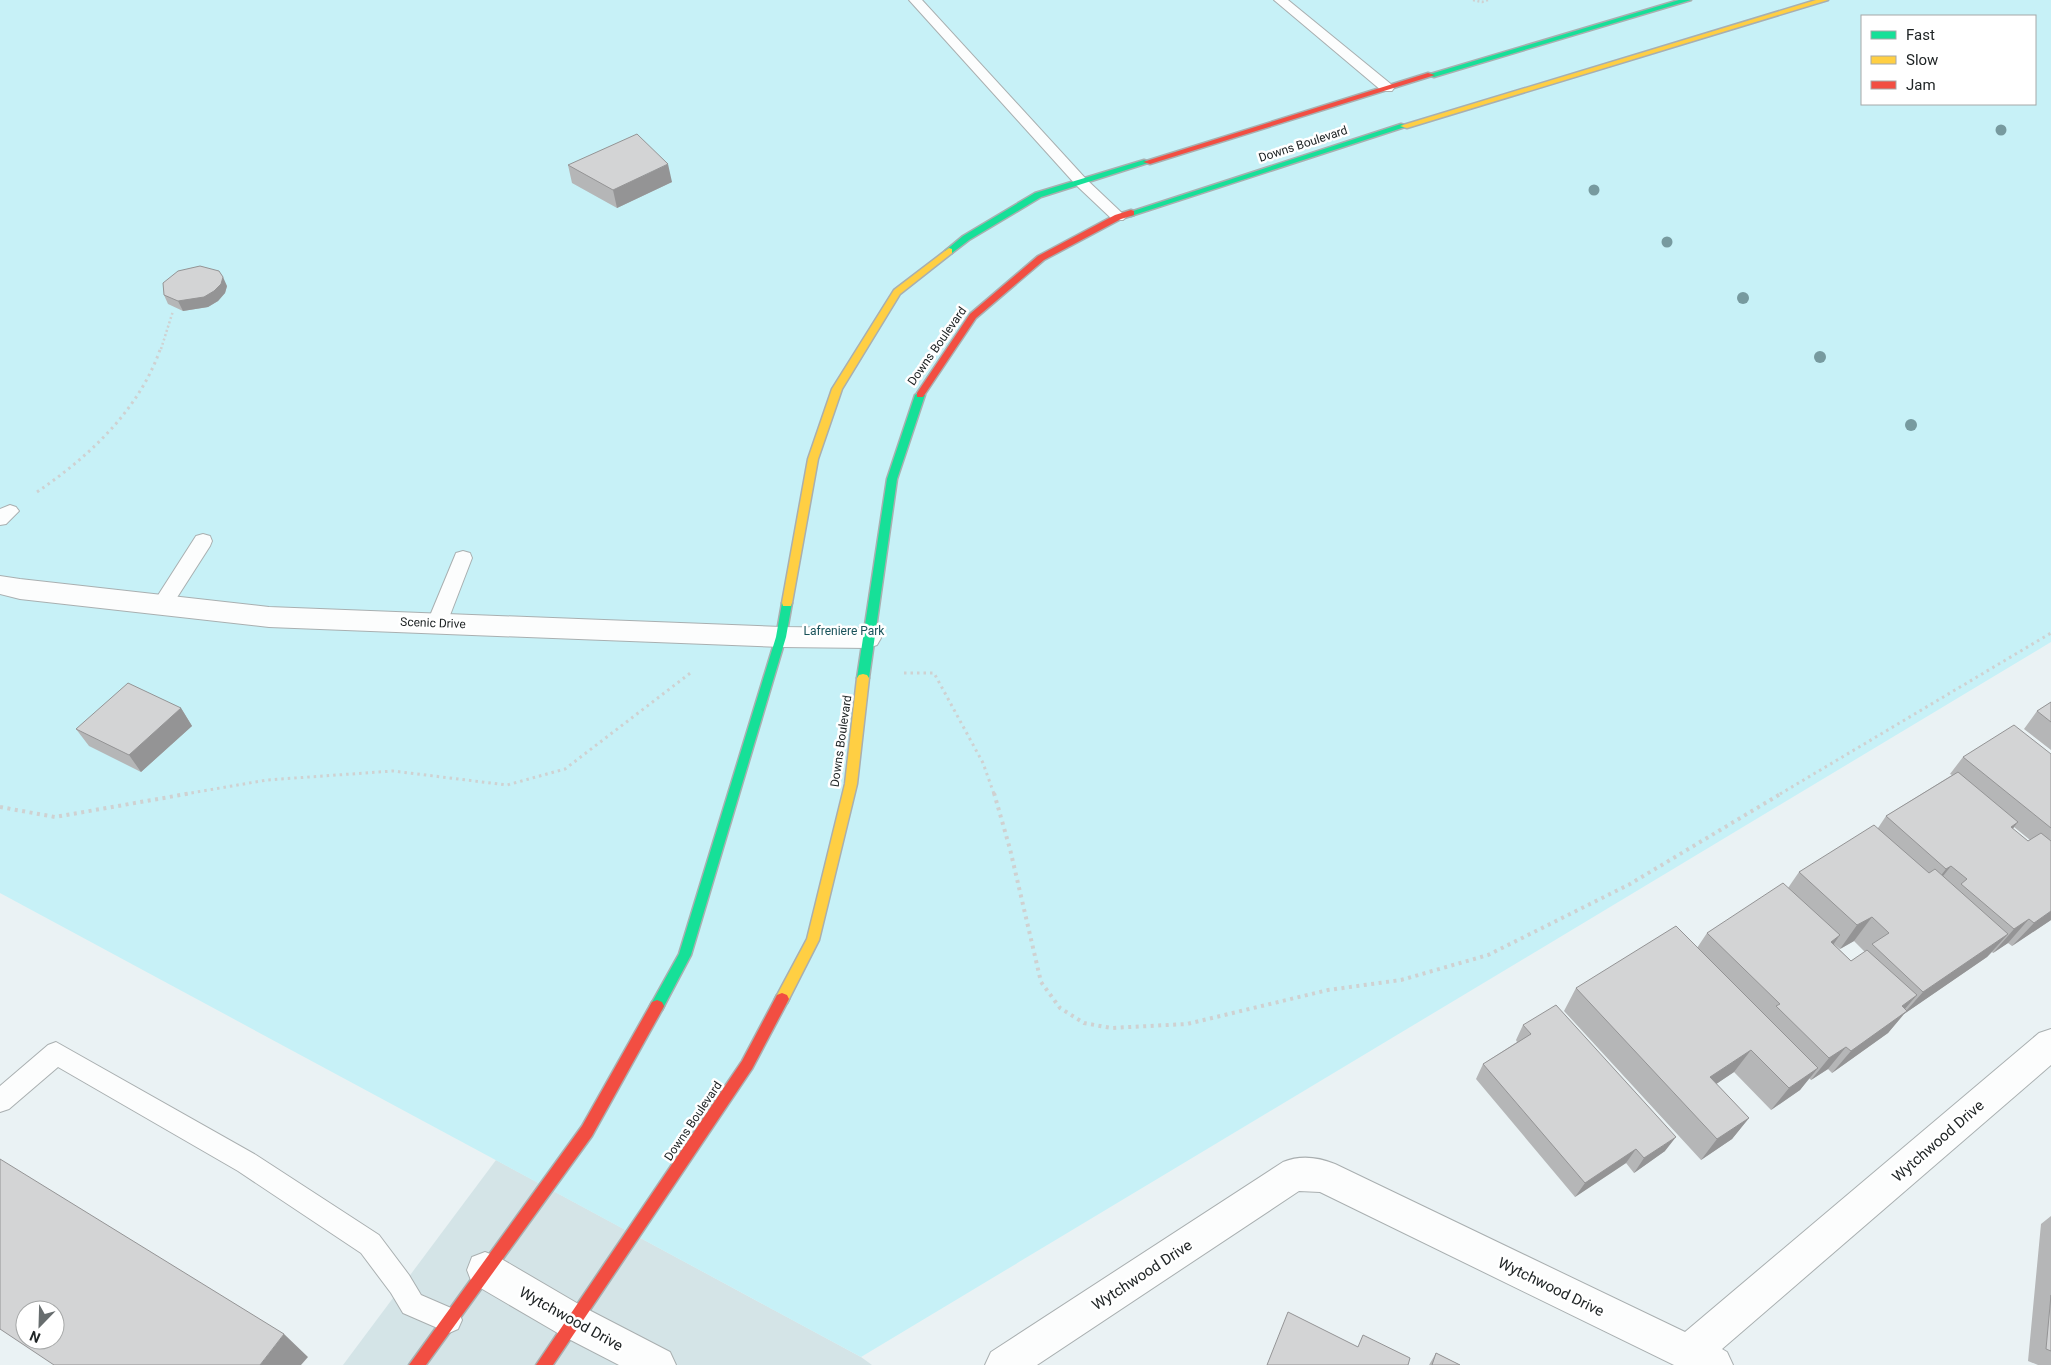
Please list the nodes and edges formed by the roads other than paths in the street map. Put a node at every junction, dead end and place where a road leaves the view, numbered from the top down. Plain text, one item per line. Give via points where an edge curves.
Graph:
1 (915, 0) edge
2 (1280, 0) edge
3 (1687, 0) edge
4 (1824, 0) edge
5 (1387, 88) junction
6 (1081, 182) junction
7 (1118, 217) junction
8 (202, 541) dead end
9 (463, 558) dead end
10 (0, 585) edge
11 (162, 605) junction
12 (437, 623) junction
13 (781, 637) junction
14 (868, 638) junction
15 (2051, 1044) edge
16 (0, 1101) edge
17 (485, 1270) junction
18 (449, 1320) junction
19 (574, 1322) junction
20 (1701, 1359) edge
21 (417, 1365) edge
22 (544, 1365) edge
23 (658, 1365) edge
24 (1004, 1365) edge

1 - 6 lane
2 - 5 lane
3 - 5 street
4 - 7 street, Downs Boulevard via 1430,118
5 - 6 street
6 - 7 lane
6 - 13 street via 1038,195 966,238 897,292 837,389 813,459
7 - 14 street, Downs Boulevard via 1041,258 973,316 918,398 892,479
8 - 11 lane
9 - 12 lane
10 - 11 street, Scenic Drive
11 - 12 street, Scenic Drive via 269,617
12 - 13 street, Scenic Drive
13 - 14 street, Scenic Drive
13 - 17 street via 685,955 587,1131
14 - 19 street, Downs Boulevard via 850,784 813,940 747,1065
15 - 20 street, Wytchwood Drive
16 - 18 lane via 56,1053 247,1163 370,1244 412,1304
17 - 18 street
17 - 19 street, Wytchwood Drive
18 - 21 street
19 - 22 street, Downs Boulevard
19 - 23 street, Wytchwood Drive
20 - 24 street, Wytchwood Drive via 1323,1176 1295,1174

